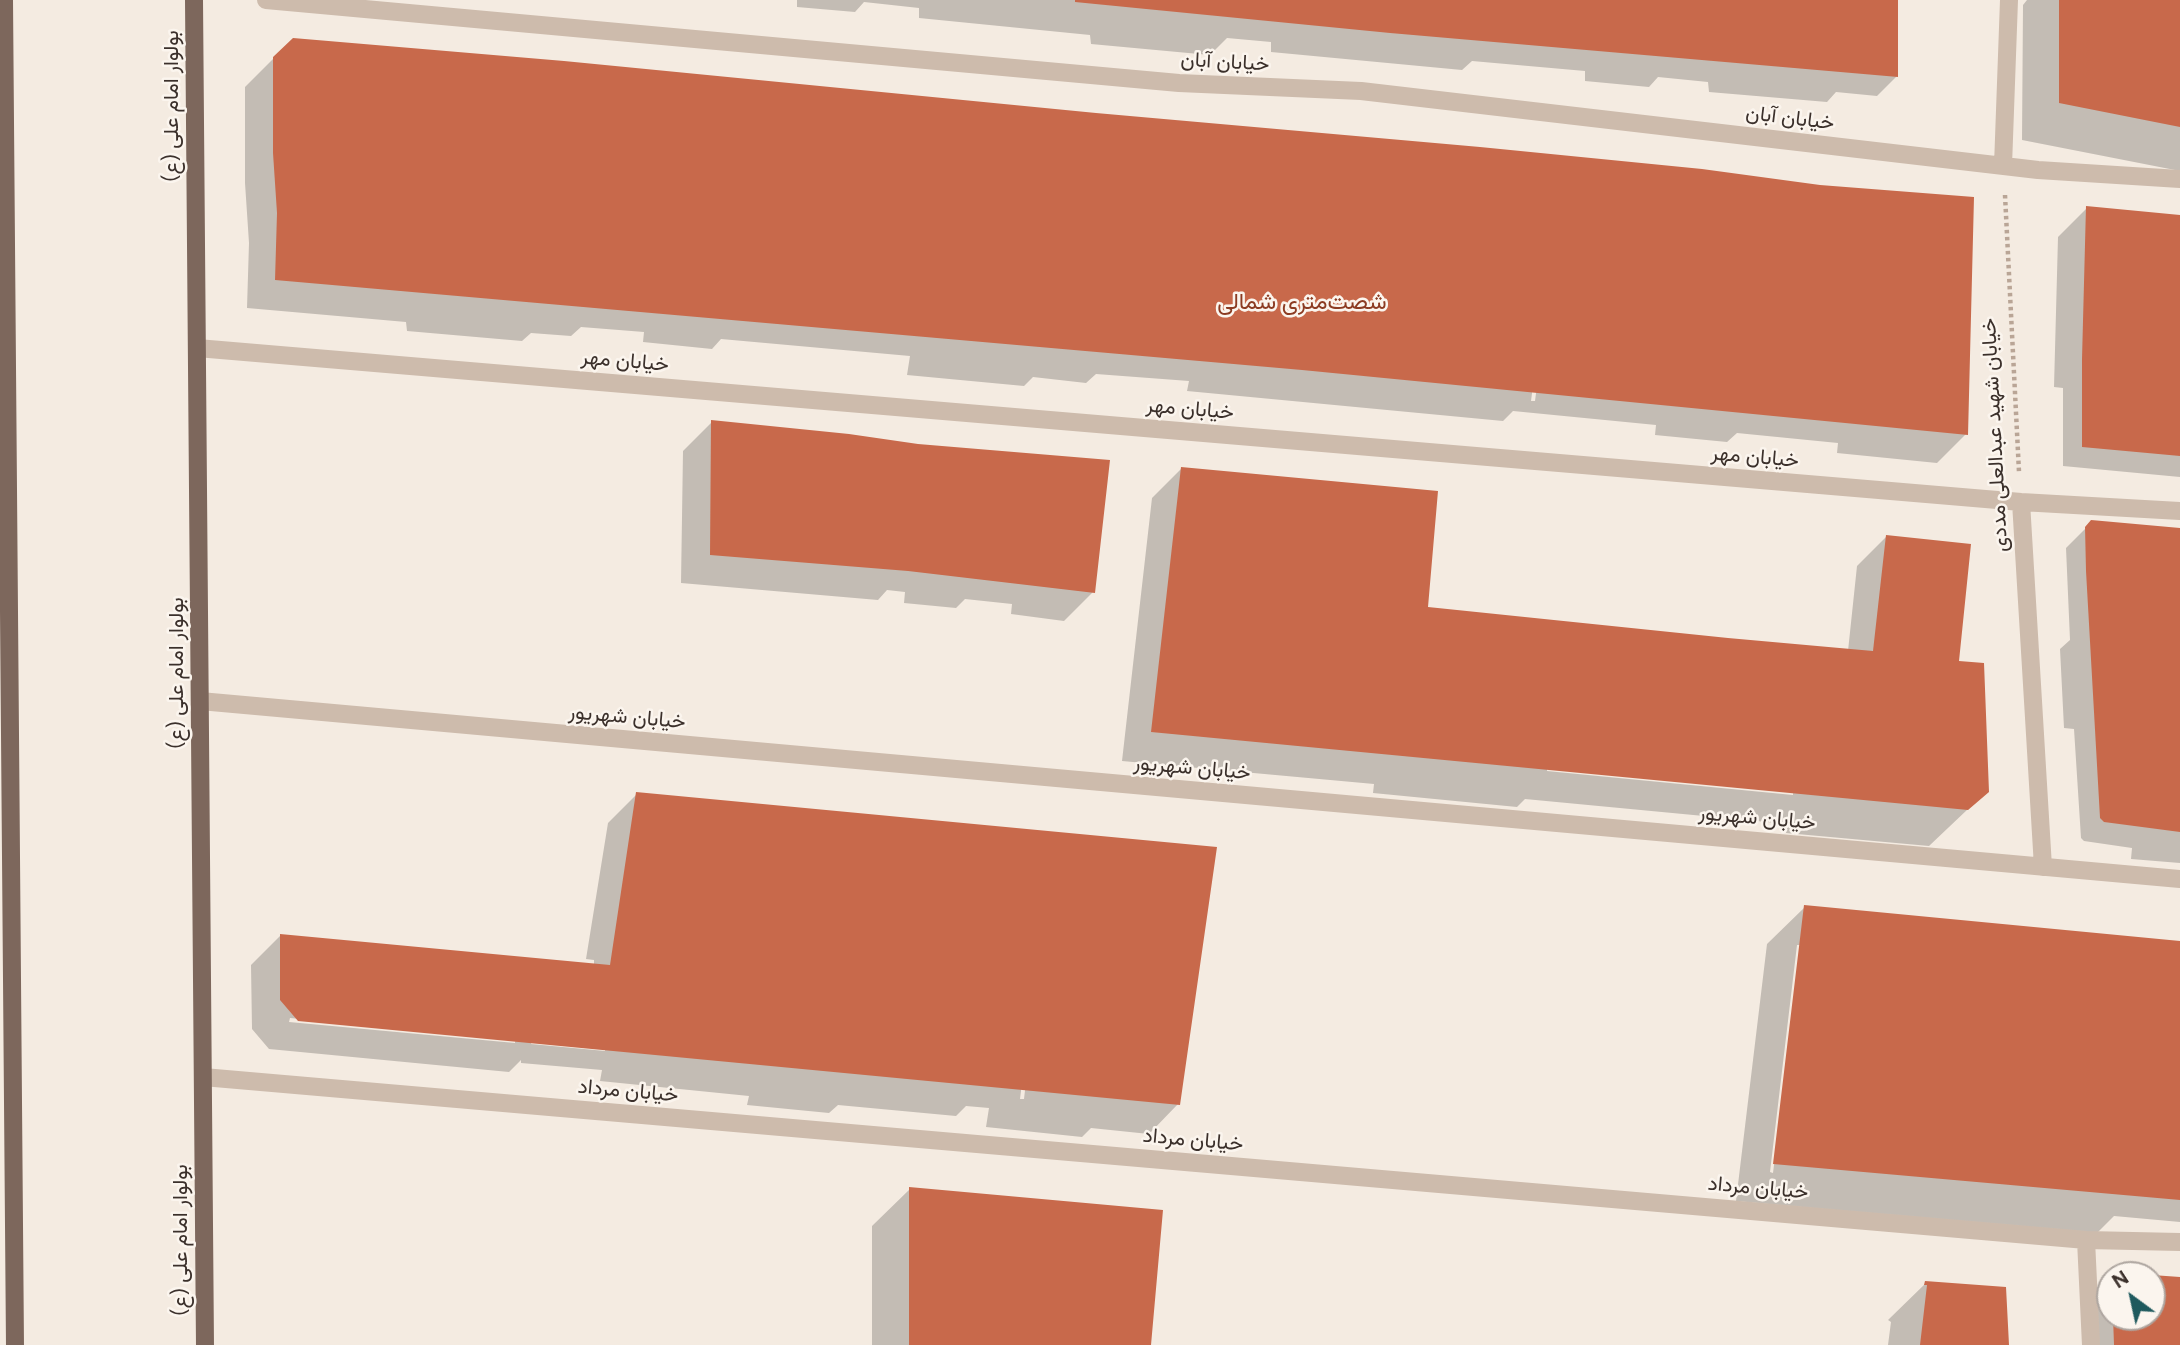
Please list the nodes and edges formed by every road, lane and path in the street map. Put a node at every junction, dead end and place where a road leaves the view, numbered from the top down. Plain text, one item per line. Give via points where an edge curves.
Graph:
1 (4, 0) edge
2 (194, 0) edge
3 (266, 0) edge
4 (2009, 0) edge
5 (2003, 166) junction
6 (2180, 179) edge
7 (3, 315) edge
8 (197, 348) junction
9 (2021, 502) junction
10 (2180, 511) edge
11 (5, 668) edge
12 (200, 701) junction
13 (2043, 867) junction
14 (2180, 879) edge
15 (6, 969) edge
16 (203, 1077) junction
17 (2086, 1240) junction
18 (2180, 1241) edge
19 (7, 1304) edge
20 (15, 1345) edge
21 (205, 1345) edge
22 (2091, 1345) edge

1 - 7 main road
2 - 8 main road, بولوار امام علی (ع)
3 - 5 street, خیابان آبان via 1179,83 1361,91
4 - 5 street
5 - 6 street, خیابان آبان
5 - 9 path, خیابان شهید عبدالعلی مددی
7 - 11 main road
8 - 9 street, خیابان مهر
8 - 12 main road, بولوار امام علی (ع)
9 - 10 street, خیابان مهر
9 - 13 street, خیابان شهید عبدالعلی مددی
11 - 15 main road
12 - 13 street, خیابان شهریور
12 - 16 main road, بولوار امام علی (ع)
13 - 14 street, خیابان شهریور
15 - 19 main road
16 - 17 street, خیابان مرداد
16 - 21 main road, بولوار امام علی (ع)
17 - 18 street, خیابان مرداد
17 - 22 street
19 - 20 main road

